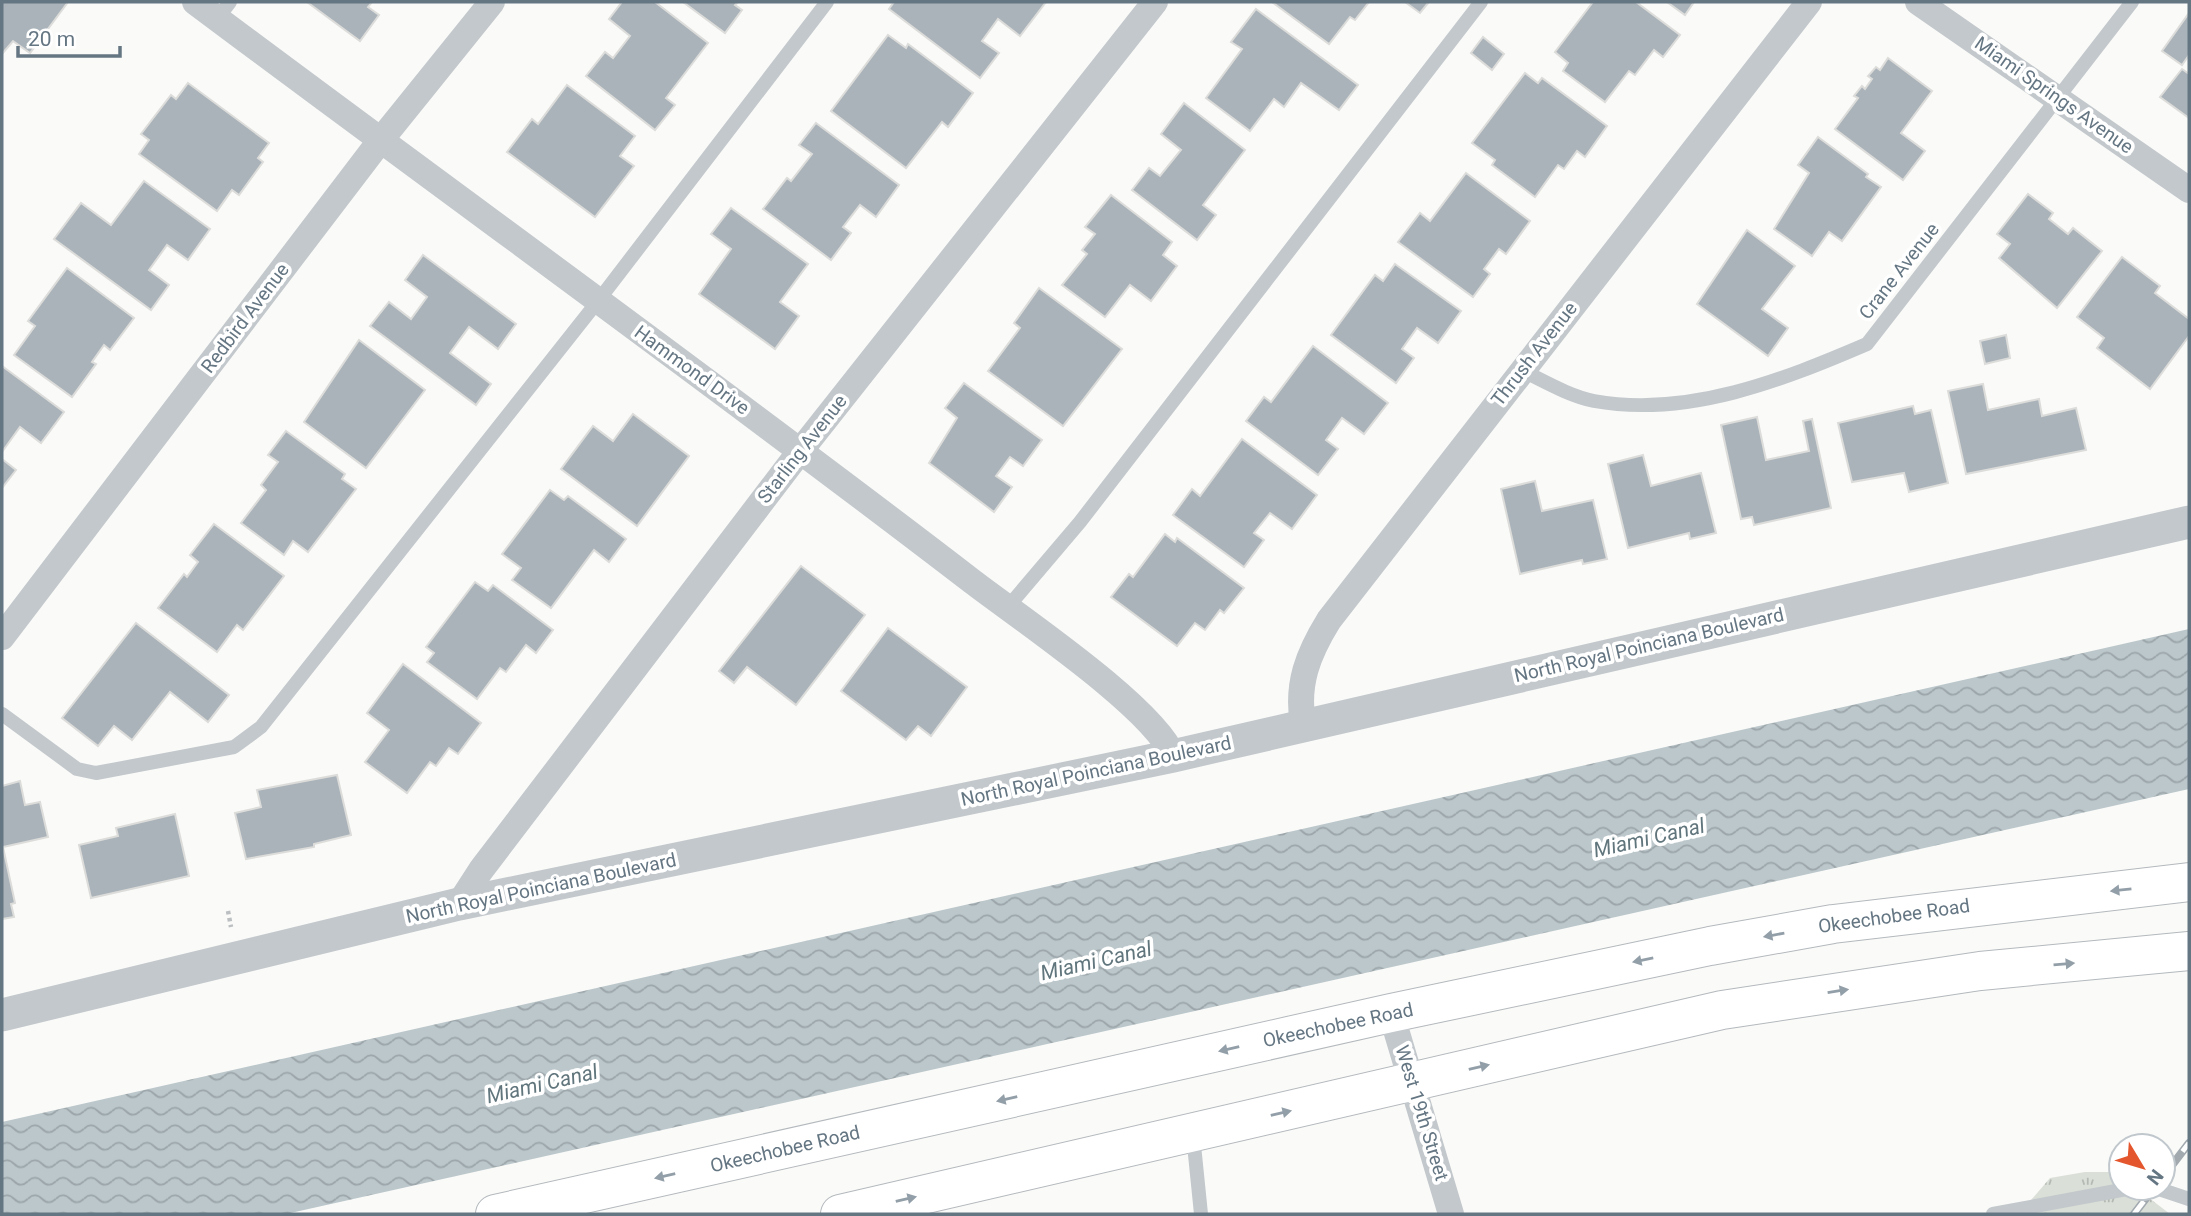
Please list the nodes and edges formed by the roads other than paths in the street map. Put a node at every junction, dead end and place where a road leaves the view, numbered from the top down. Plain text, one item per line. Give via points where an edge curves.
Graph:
1 (195, 2) edge
2 (492, 2) edge
3 (827, 2) edge
4 (1155, 2) edge
5 (1481, 2) edge
6 (1809, 2) edge
7 (1918, 2) edge
8 (2132, 2) edge
9 (224, 10) edge
10 (2058, 96) junction
11 (380, 141) junction
12 (2189, 190) edge
13 (598, 301) junction
14 (1521, 370) junction
15 (801, 450) junction
16 (2189, 522) edge
17 (1007, 608) junction
18 (2, 637) edge
19 (2, 714) edge
20 (1303, 724) junction
21 (1173, 756) junction
22 (2189, 882) edge
23 (459, 904) junction
24 (2189, 951) edge
25 (1391, 1013) junction
26 (2, 1015) edge
27 (1412, 1083) junction
28 (1193, 1134) junction
29 (2107, 1193) edge
30 (857, 1212) edge
31 (495, 1214) edge
32 (1202, 1214) edge
33 (1451, 1214) edge
34 (1993, 1214) edge

1 - 9 street, Hammond Drive
2 - 11 street, Redbird Avenue
3 - 13 lane
4 - 15 street, Starling Avenue
5 - 17 lane via 1088,511
6 - 14 street, Thrush Avenue
7 - 10 street, Miami Springs Avenue
8 - 10 lane, Crane Avenue
9 - 11 street, Hammond Drive
10 - 12 street, Miami Springs Avenue
10 - 14 lane, Crane Avenue via 1867,344 1804,371 1713,399 1642,404 1594,401
11 - 13 street, Hammond Drive
11 - 18 street, Redbird Avenue
13 - 15 street, Hammond Drive
13 - 19 lane via 261,727 234,747 96,773 77,769
14 - 20 street, Thrush Avenue via 1329,620 1305,666 1300,695
15 - 17 street, Hammond Drive
15 - 23 street, Starling Avenue
16 - 20 street, North Royal Poinciana Boulevard
17 - 21 street, Hammond Drive via 1145,717
20 - 21 street, North Royal Poinciana Boulevard
21 - 23 street, North Royal Poinciana Boulevard
22 -> 25 highway, Okeechobee Road via 1833,924
23 - 26 street, North Royal Poinciana Boulevard
27 -> 24 highway via 1723,1010 1980,971
25 - 27 street, West 19th Street
25 -> 31 highway, Okeechobee Road
28 -> 27 highway
27 - 33 street, West 19th Street
30 -> 28 highway
28 - 32 lane
29 - 34 lane

